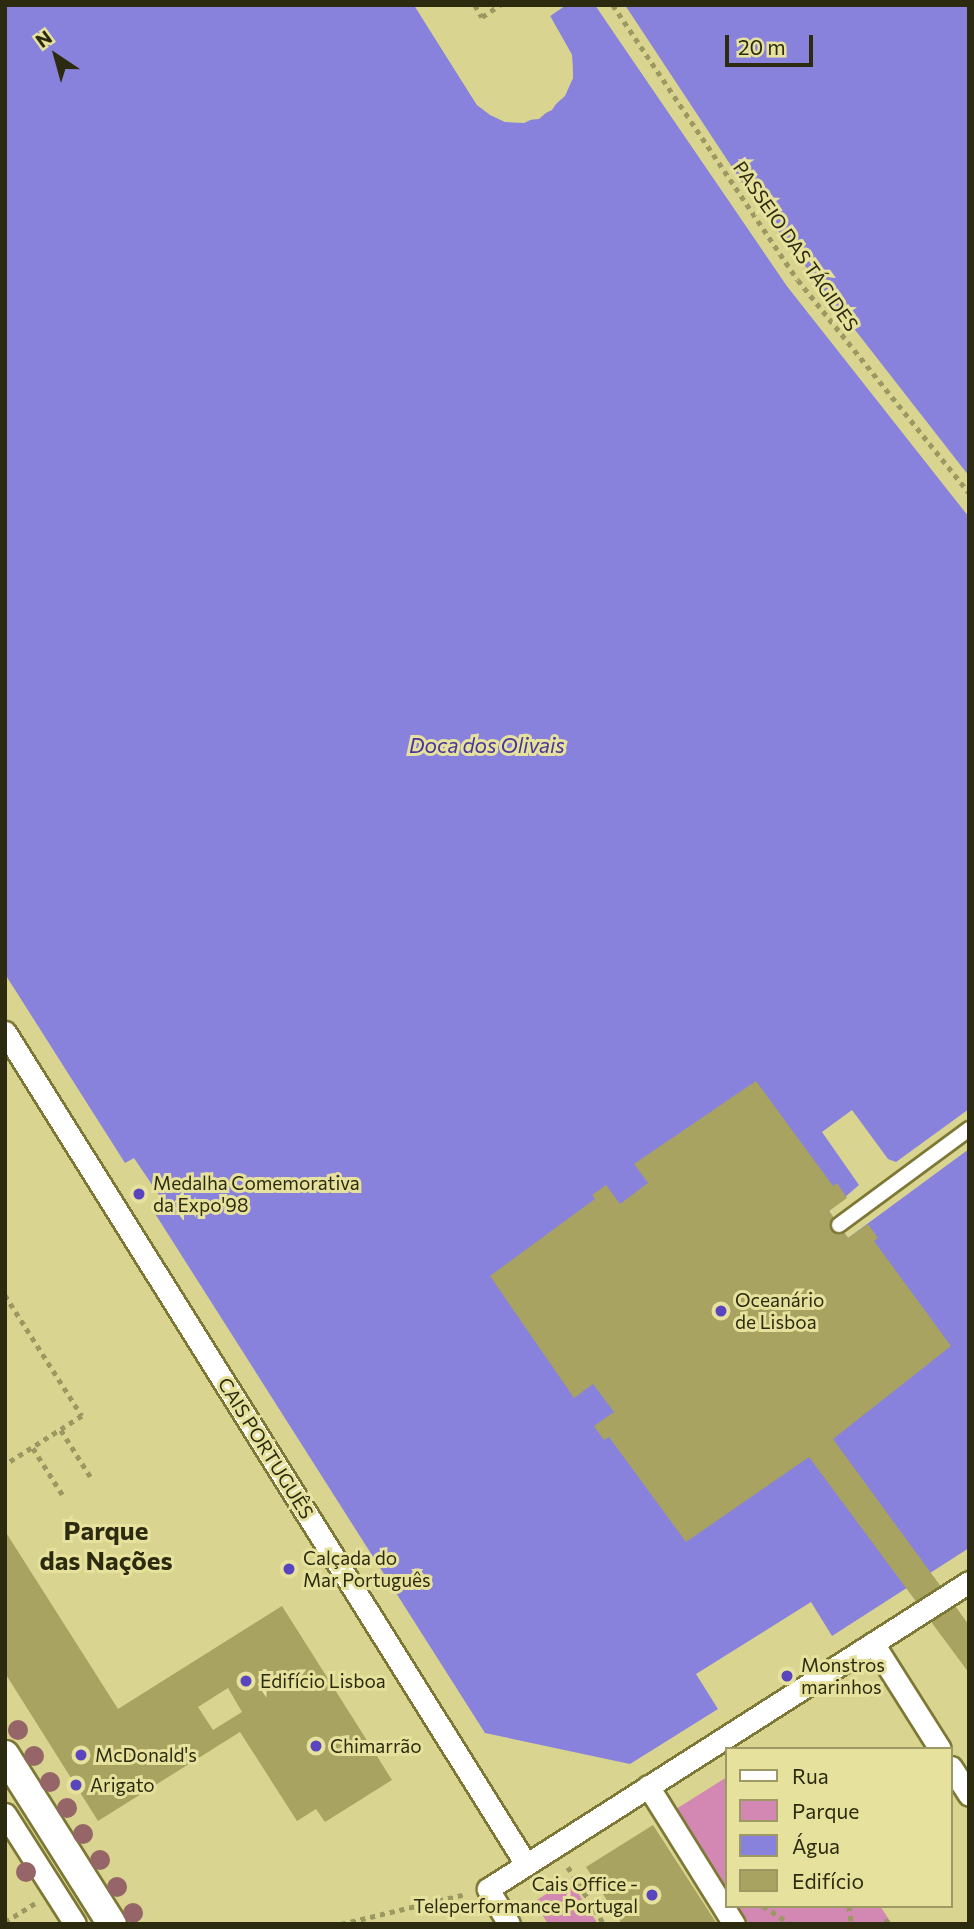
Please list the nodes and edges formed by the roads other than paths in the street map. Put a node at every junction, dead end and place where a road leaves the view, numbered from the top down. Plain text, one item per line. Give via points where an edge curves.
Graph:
1 (5, 1032) edge
2 (969, 1129) edge
3 (839, 1225) dead end
4 (969, 1582) edge
5 (873, 1643) junction
6 (939, 1747) edge
7 (5, 1755) edge
8 (953, 1770) edge
9 (648, 1786) junction
10 (969, 1795) edge
11 (5, 1814) edge
12 (526, 1864) junction
13 (75, 1924) edge
14 (112, 1924) edge
15 (509, 1924) edge
16 (734, 1924) edge

1 - 12 street, CAIS PORTUGUÊS
2 - 3 lane
4 - 5 street
5 - 6 street
5 - 9 street
7 - 14 street
8 - 10 street
9 - 12 street
9 - 16 street
11 - 13 street
12 - 15 street via 488,1889

